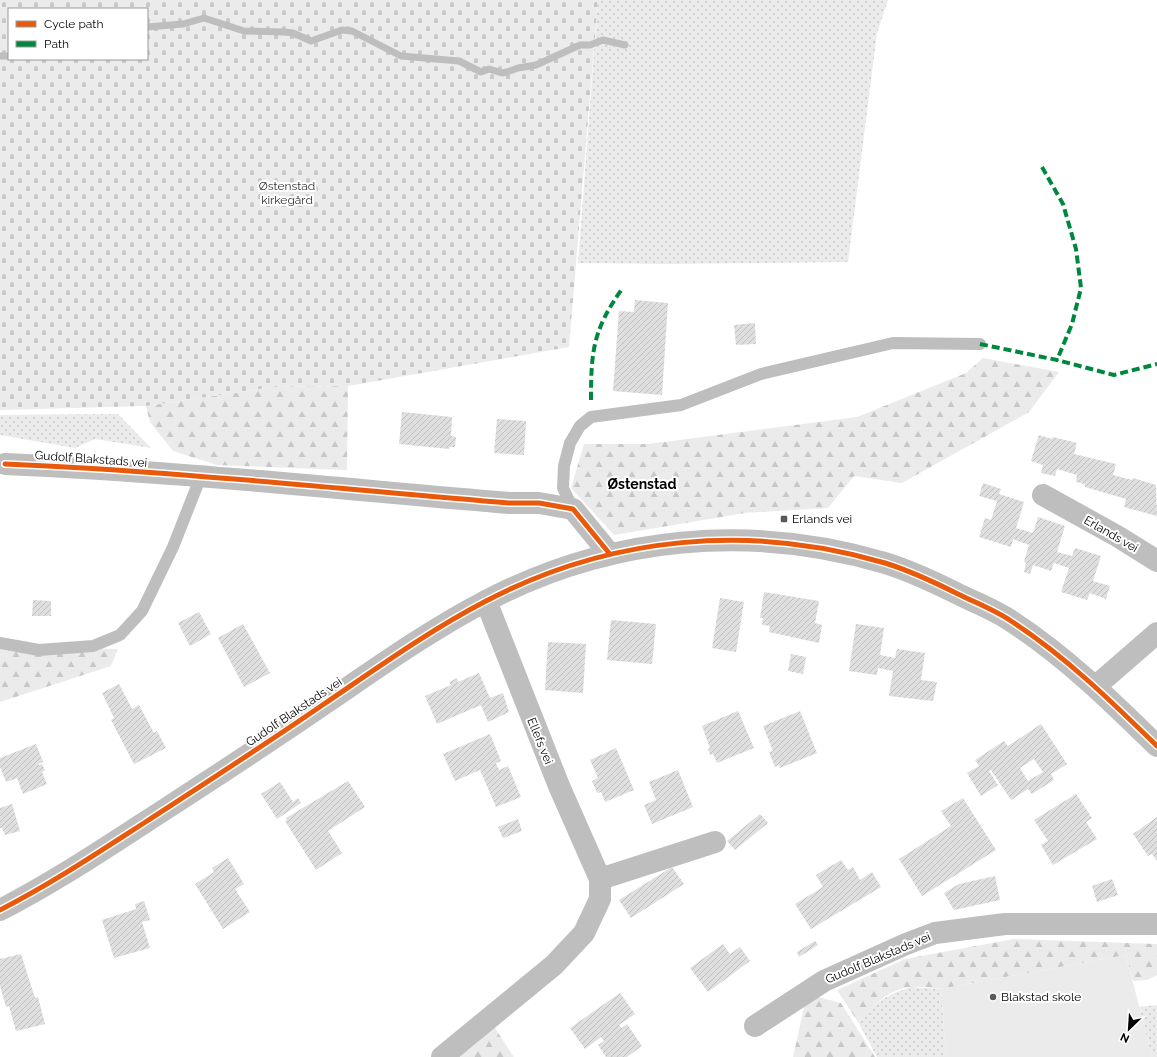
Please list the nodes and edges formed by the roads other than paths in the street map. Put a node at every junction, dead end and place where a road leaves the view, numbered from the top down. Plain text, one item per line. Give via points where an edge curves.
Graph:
1 (980, 344) dead end
2 (5, 464) dead end
3 (201, 476) junction
4 (1043, 495) dead end
5 (573, 509) junction
6 (610, 553) junction
7 (1157, 561) edge
8 (486, 601) junction
9 (1157, 633) edge
10 (0, 642) edge
11 (1096, 686) junction
12 (1157, 746) edge
13 (715, 842) dead end
14 (600, 879) junction
15 (0, 910) edge
16 (1157, 924) edge
17 (755, 1026) dead end
18 (442, 1057) edge

1 - 5 lane via 893,343 761,374 681,405 591,417 580,426 570,443 564,466 563,488
2 - 3 street, Gudolf Blakstads vei
3 - 5 street, Gudolf Blakstads vei via 509,503 539,503
3 - 10 lane via 173,547 142,611 120,635 93,646 40,650
4 - 7 street, Erlands vei
5 - 6 street
6 - 8 street, Gudolf Blakstads vei via 532,579
6 - 11 street, Gudolf Blakstads vei via 686,541 763,541 846,552 929,579 1010,620
8 - 14 street, Ellefs vei via 559,786
8 - 15 street, Gudolf Blakstads vei via 414,643 256,750 68,872
9 - 11 street
11 - 12 street, Gudolf Blakstads vei
13 - 14 street
14 - 18 street, Ellefs vei via 600,899 584,934 554,965
16 - 17 street, Gudolf Blakstads vei via 1005,924 935,933 824,981

